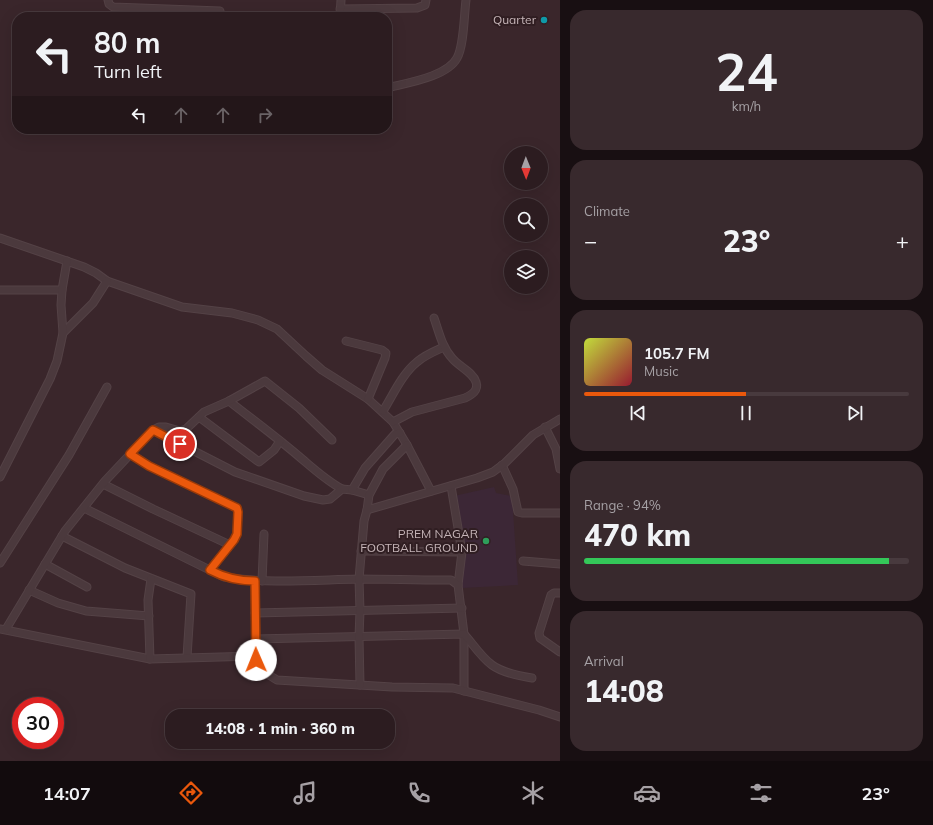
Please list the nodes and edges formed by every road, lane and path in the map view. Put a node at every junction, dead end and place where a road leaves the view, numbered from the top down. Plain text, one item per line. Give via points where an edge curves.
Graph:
1 (108, 0) edge
2 (341, 0) edge
3 (426, 0) edge
4 (466, 0) edge
5 (220, 11) dead end
6 (340, 12) edge
7 (355, 12) edge
8 (392, 87) edge
9 (0, 238) edge
10 (68, 261) junction
11 (107, 281) junction
12 (0, 290) edge
13 (62, 290) junction
14 (434, 318) dead end
15 (64, 333) junction
16 (346, 341) dead end
17 (444, 347) junction
18 (106, 387) dead end
19 (368, 399) junction
20 (229, 401) junction
21 (383, 411) junction
22 (198, 417) junction
23 (560, 420) edge
24 (394, 422) junction
25 (545, 427) junction
26 (153, 430) junction
27 (400, 433) junction
28 (332, 440) dead end
29 (280, 441) junction
30 (407, 445) junction
31 (130, 454) junction
32 (502, 465) junction
33 (560, 469) edge
34 (0, 477) edge
35 (103, 484) junction
36 (451, 486) junction
37 (342, 489) junction
38 (352, 490) junction
39 (431, 491) junction
40 (369, 495) junction
41 (84, 508) junction
42 (367, 510) junction
43 (560, 513) edge
44 (264, 534) dead end
45 (62, 536) junction
46 (230, 545) junction
47 (361, 551) junction
48 (462, 552) junction
49 (523, 561) dead end
50 (0, 563) edge
51 (45, 564) junction
52 (560, 564) edge
53 (210, 570) junction
54 (151, 579) junction
55 (359, 579) junction
56 (259, 581) junction
57 (458, 585) junction
58 (87, 587) dead end
59 (29, 590) junction
60 (560, 593) edge
61 (462, 608) junction
62 (360, 611) junction
63 (255, 614) junction
64 (149, 616) junction
65 (3, 629) edge
66 (464, 634) junction
67 (359, 637) junction
68 (256, 639) junction
69 (560, 652) edge
70 (256, 656) junction
71 (187, 657) junction
72 (150, 659) junction
73 (532, 678) dead end
74 (360, 685) junction
75 (464, 691) junction
76 (560, 717) edge

1 - 5 street via 113,7
2 - 6 street
3 - 7 street via 425,6 417,8
4 - 8 street via 458,58 452,65 434,75
9 - 10 street
10 - 11 street via 96,273
10 - 13 street
11 - 15 street via 93,303
11 - 19 street via 182,308 232,313 269,324 322,370
12 - 13 street
13 - 15 street
14 - 17 street
15 - 34 street via 50,379
16 - 19 street via 386,353
17 - 21 street via 427,355 408,370
17 - 24 street via 451,358 473,377 477,383 476,390 465,398 412,412
18 - 50 street via 69,455
19 - 21 street
20 - 22 street
20 - 28 street via 265,381 299,408
20 - 29 street
21 - 24 street
22 - 26 street via 186,429 180,431 166,427
22 - 29 street via 259,462 274,450
23 - 25 street
24 - 27 street
25 - 32 street
25 - 33 street via 556,449
26 - 31 street
26 - 37 street via 235,472 304,496 330,499
27 - 30 street
27 - 38 street via 395,434 365,468
29 - 37 street via 318,473
30 - 39 street
30 - 40 street via 383,469
31 - 35 street
31 - 46 street via 149,466 237,508 237,534
32 - 36 street via 493,472
32 - 43 street via 513,490 518,512
35 - 41 street
35 - 46 street
36 - 39 street
36 - 48 street
37 - 38 street
38 - 40 street
39 - 42 street
40 - 42 street
41 - 45 street
41 - 53 street
42 - 47 street
44 - 56 street
45 - 51 street
45 - 54 street
46 - 53 street
47 - 48 street
47 - 55 street
48 - 57 street
49 - 52 street
51 - 58 street
51 - 59 street
53 - 56 street via 224,577
54 - 64 street
54 - 71 street via 191,594
55 - 56 street
55 - 57 street via 451,580
55 - 62 street
56 - 63 street
57 - 61 street
59 - 64 street via 86,612
59 - 65 street
60 - 69 street via 551,595 539,635
61 - 62 street
61 - 66 street
62 - 63 street
62 - 67 street
63 - 68 street
64 - 72 street
65 - 72 street
66 - 67 street
66 - 73 street via 493,665
66 - 75 street
67 - 68 street
67 - 74 street
68 - 70 street
70 - 71 street
70 - 74 street via 264,672 277,680
71 - 72 street
74 - 75 street via 453,688
75 - 76 street

